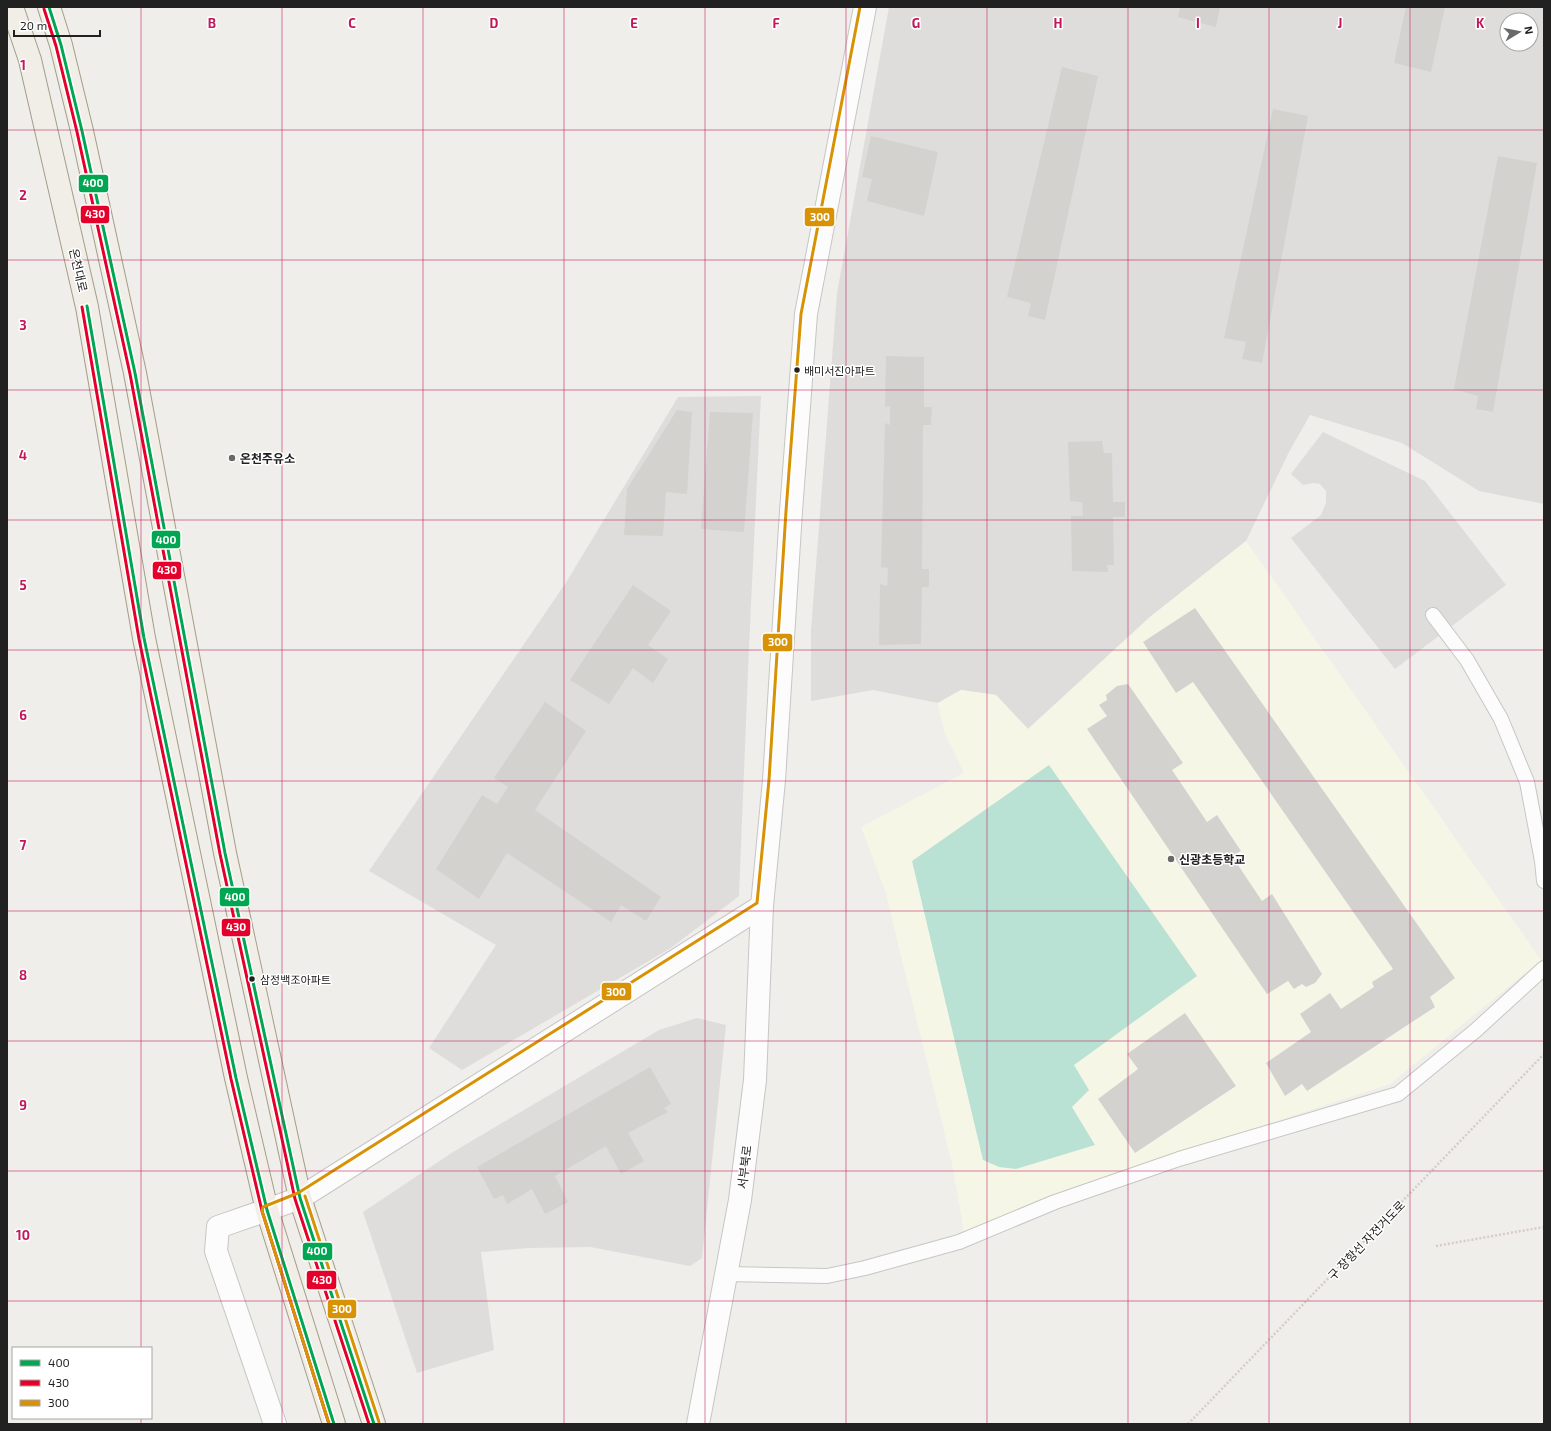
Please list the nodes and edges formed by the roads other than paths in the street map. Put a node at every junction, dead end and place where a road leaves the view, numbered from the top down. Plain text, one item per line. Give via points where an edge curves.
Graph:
1 (12, 7) edge
2 (49, 7) edge
3 (865, 7) edge
4 (1433, 614) dead end
5 (1544, 881) edge
6 (762, 906) junction
7 (1544, 968) edge
8 (300, 1198) junction
9 (266, 1210) junction
10 (726, 1274) junction
11 (276, 1424) edge
12 (334, 1424) edge
13 (374, 1424) edge
14 (698, 1424) edge

1 - 9 main road, 온천대로 via 30,60 87,306 144,638
2 - 8 main road via 82,131 136,373 225,852
3 - 6 street, 서부북로 via 806,314 774,780
4 - 5 lane via 1467,660 1502,719 1527,782
6 - 8 street
6 - 10 street, 서부북로 via 755,1080 740,1200
7 - 10 lane via 1475,1031 1398,1094 1179,1159 1055,1202 959,1242 865,1268 827,1276
8 - 9 street
8 - 13 main road
9 - 11 street via 218,1226 216,1251
9 - 12 main road, 온천대로
10 - 14 street, 서부북로

